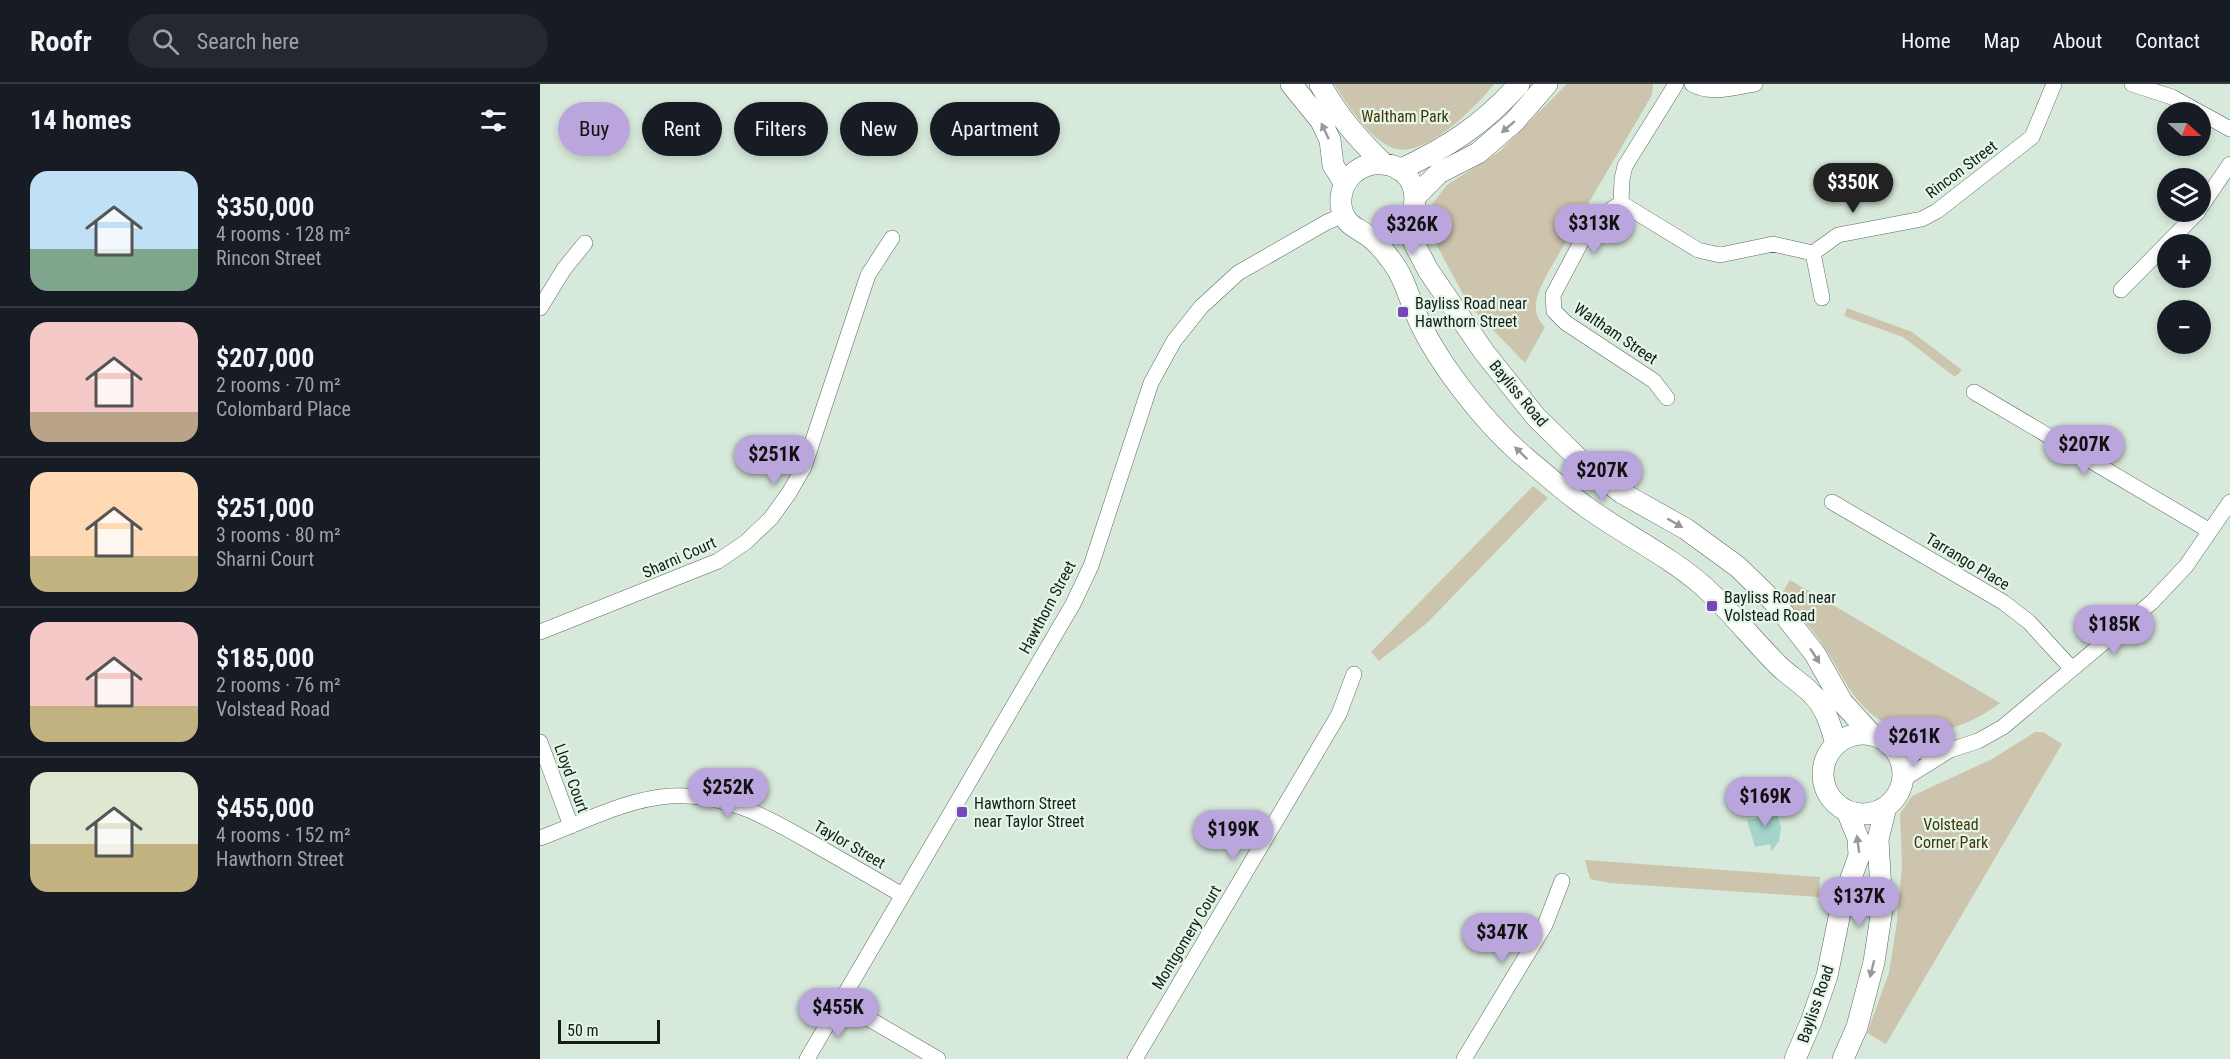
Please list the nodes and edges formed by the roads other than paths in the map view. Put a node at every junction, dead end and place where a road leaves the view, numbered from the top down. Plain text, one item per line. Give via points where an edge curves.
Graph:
1 (1291, 84) edge
2 (1320, 84) edge
3 (1519, 84) edge
4 (1547, 84) edge
5 (1676, 84) edge
6 (1692, 84) edge
7 (1755, 84) edge
8 (2054, 84) edge
9 (2132, 84) edge
10 (2230, 129) edge
11 (2230, 164) edge
12 (1392, 167) junction
13 (1345, 184) junction
14 (2211, 192) edge
15 (1622, 203) junction
16 (1413, 207) junction
17 (1344, 216) junction
18 (2187, 222) edge
19 (1369, 236) junction
20 (892, 238) dead end
21 (585, 243) dead end
22 (1813, 253) junction
23 (2121, 290) dead end
24 (1822, 298) dead end
25 (540, 308) edge
26 (1974, 392) dead end
27 (1667, 399) dead end
28 (1832, 502) dead end
29 (2230, 502) edge
30 (2210, 531) junction
31 (540, 632) edge
32 (2072, 669) junction
33 (1354, 674) dead end
34 (1879, 738) junction
35 (540, 742) edge
36 (1836, 744) junction
37 (1950, 750) junction
38 (1902, 780) junction
39 (1886, 807) junction
40 (1847, 811) junction
41 (571, 826) junction
42 (540, 838) edge
43 (1562, 881) dead end
44 (902, 895) junction
45 (840, 1002) junction
46 (807, 1059) edge
47 (938, 1059) edge
48 (1135, 1059) edge
49 (1464, 1059) edge
50 (1795, 1059) edge
51 (1843, 1059) edge

13 -> 1 street via 1333,165 1330,140 1321,121
2 - 12 street, Bayliss Road via 1354,135
3 - 12 street via 1465,135 1432,154
4 -> 16 street via 1514,122 1478,153 1439,173
5 - 15 street via 1625,166
6 - 7 street via 1718,90
8 - 22 street, Rincon Street via 2032,137 1937,211 1922,219 1838,235
9 - 10 street via 2172,97
11 - 14 street
12 - 13 street via 1372,164 1351,175
12 - 16 street, Bayliss Road via 1407,177
13 - 17 street via 1341,205
15 - 22 street via 1698,250 1720,255 1773,244
15 - 27 street, Waltham Street via 1597,219 1587,231 1553,296 1554,311 1654,381
16 - 19 street via 1404,227 1394,234
16 -> 34 street, Bayliss Road via 1414,243 1428,270 1484,352 1536,417 1581,461 1622,493 1686,529 1738,567 1776,604 1815,654 1842,702
17 - 19 street via 1359,232
17 - 44 street, Hawthorn Street via 1238,273 1201,307 1174,341 1151,383 1091,566
18 - 23 street
36 -> 19 street via 1828,717 1813,694 1775,662 1702,585 1663,555 1585,507 1523,456 1480,411 1447,369 1420,325 1392,260
20 - 31 street, Sharni Court via 868,275 804,467 771,518 718,561
21 - 25 street
22 - 24 street
26 - 30 street
28 - 32 street, Tarrango Place via 2003,602 2029,622
29 - 30 street
30 - 32 street via 2186,567 2152,602
32 - 37 street via 2003,727
33 - 48 street, Montgomery Court via 1339,714
34 - 36 street via 1852,736
34 - 37 street via 1908,752
34 - 38 street, Bayliss Road via 1899,759
35 - 41 street, Lloyd Court
36 - 40 street, Bayliss Road via 1825,761 1823,781 1827,794
37 - 38 street
38 - 39 street
39 - 40 street via 1874,813
39 -> 51 street via 1878,839 1882,909 1874,962 1857,1026
50 -> 40 street, Bayliss Road via 1827,976 1842,903 1859,856 1858,838
41 - 42 street, Taylor Street
41 - 44 street, Taylor Street via 636,802 670,796 727,802 760,814
43 - 49 street via 1545,924
44 - 45 street, Hawthorn Street
45 - 46 street, Hawthorn Street
45 - 47 street

